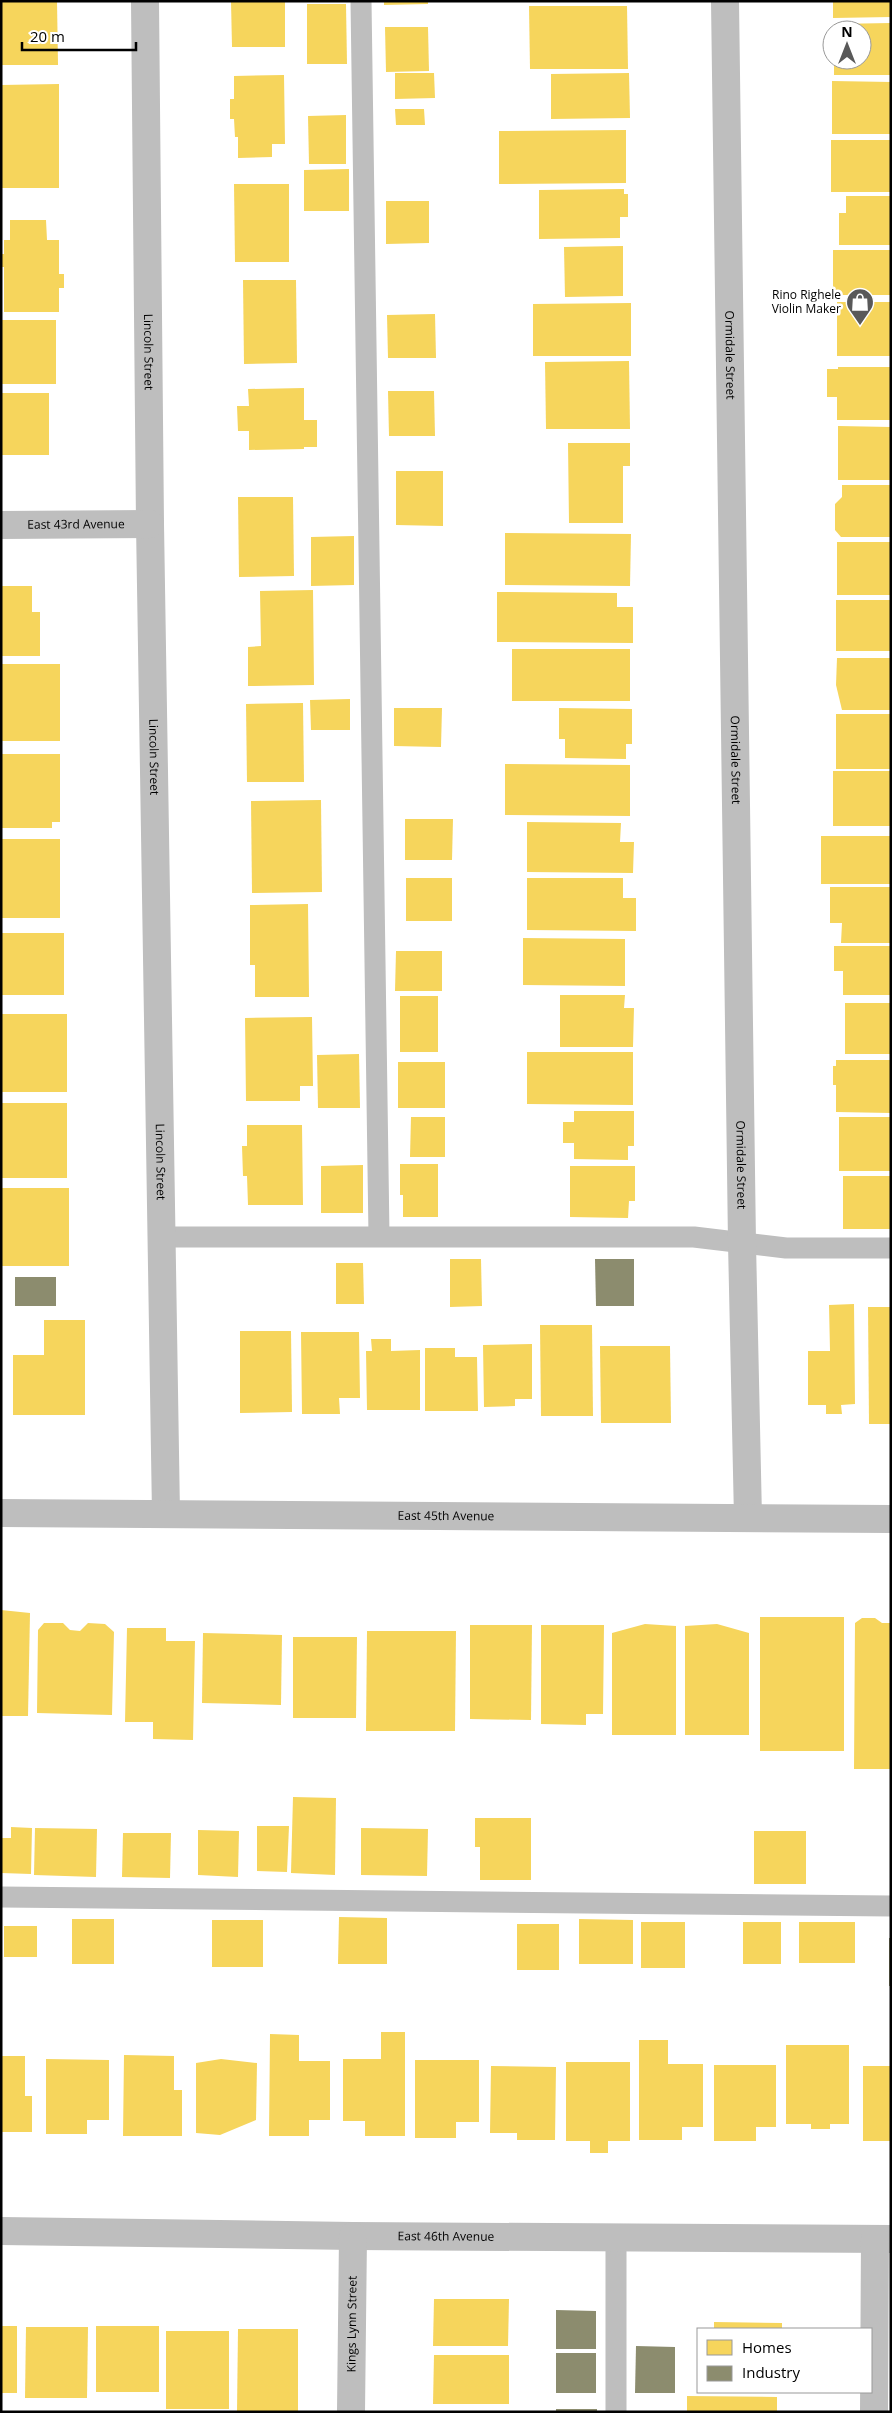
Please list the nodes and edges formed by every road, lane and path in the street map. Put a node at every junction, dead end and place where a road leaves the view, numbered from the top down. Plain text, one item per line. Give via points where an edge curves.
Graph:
1 (145, 1) edge
2 (361, 1) edge
3 (725, 1) edge
4 (150, 524) junction
5 (1, 525) edge
6 (162, 1236) junction
7 (379, 1236) junction
8 (742, 1243) junction
9 (891, 1248) edge
10 (1, 1513) edge
11 (166, 1514) junction
12 (748, 1518) junction
13 (891, 1518) edge
14 (1, 1897) edge
15 (891, 1906) edge
16 (1, 2231) edge
17 (353, 2236) junction
18 (616, 2238) junction
19 (883, 2239) edge
20 (352, 2412) edge
21 (616, 2412) edge
22 (874, 2412) edge

1 - 4 street, Lincoln Street
2 - 7 lane
3 - 8 street, Ormidale Street
4 - 5 street, East 43rd Avenue
4 - 6 street, Lincoln Street
6 - 7 lane
6 - 11 street, Lincoln Street
7 - 8 lane via 694,1237
8 - 9 lane via 786,1248
8 - 12 street, Ormidale Street
10 - 11 street, East 45th Avenue
11 - 12 street, East 45th Avenue
12 - 13 street, East 45th Avenue
14 - 15 lane
16 - 17 street, East 46th Avenue
17 - 18 street, East 46th Avenue
17 - 20 street, Kings Lynn Street
18 - 19 street, East 46th Avenue
18 - 21 lane
19 - 22 street

